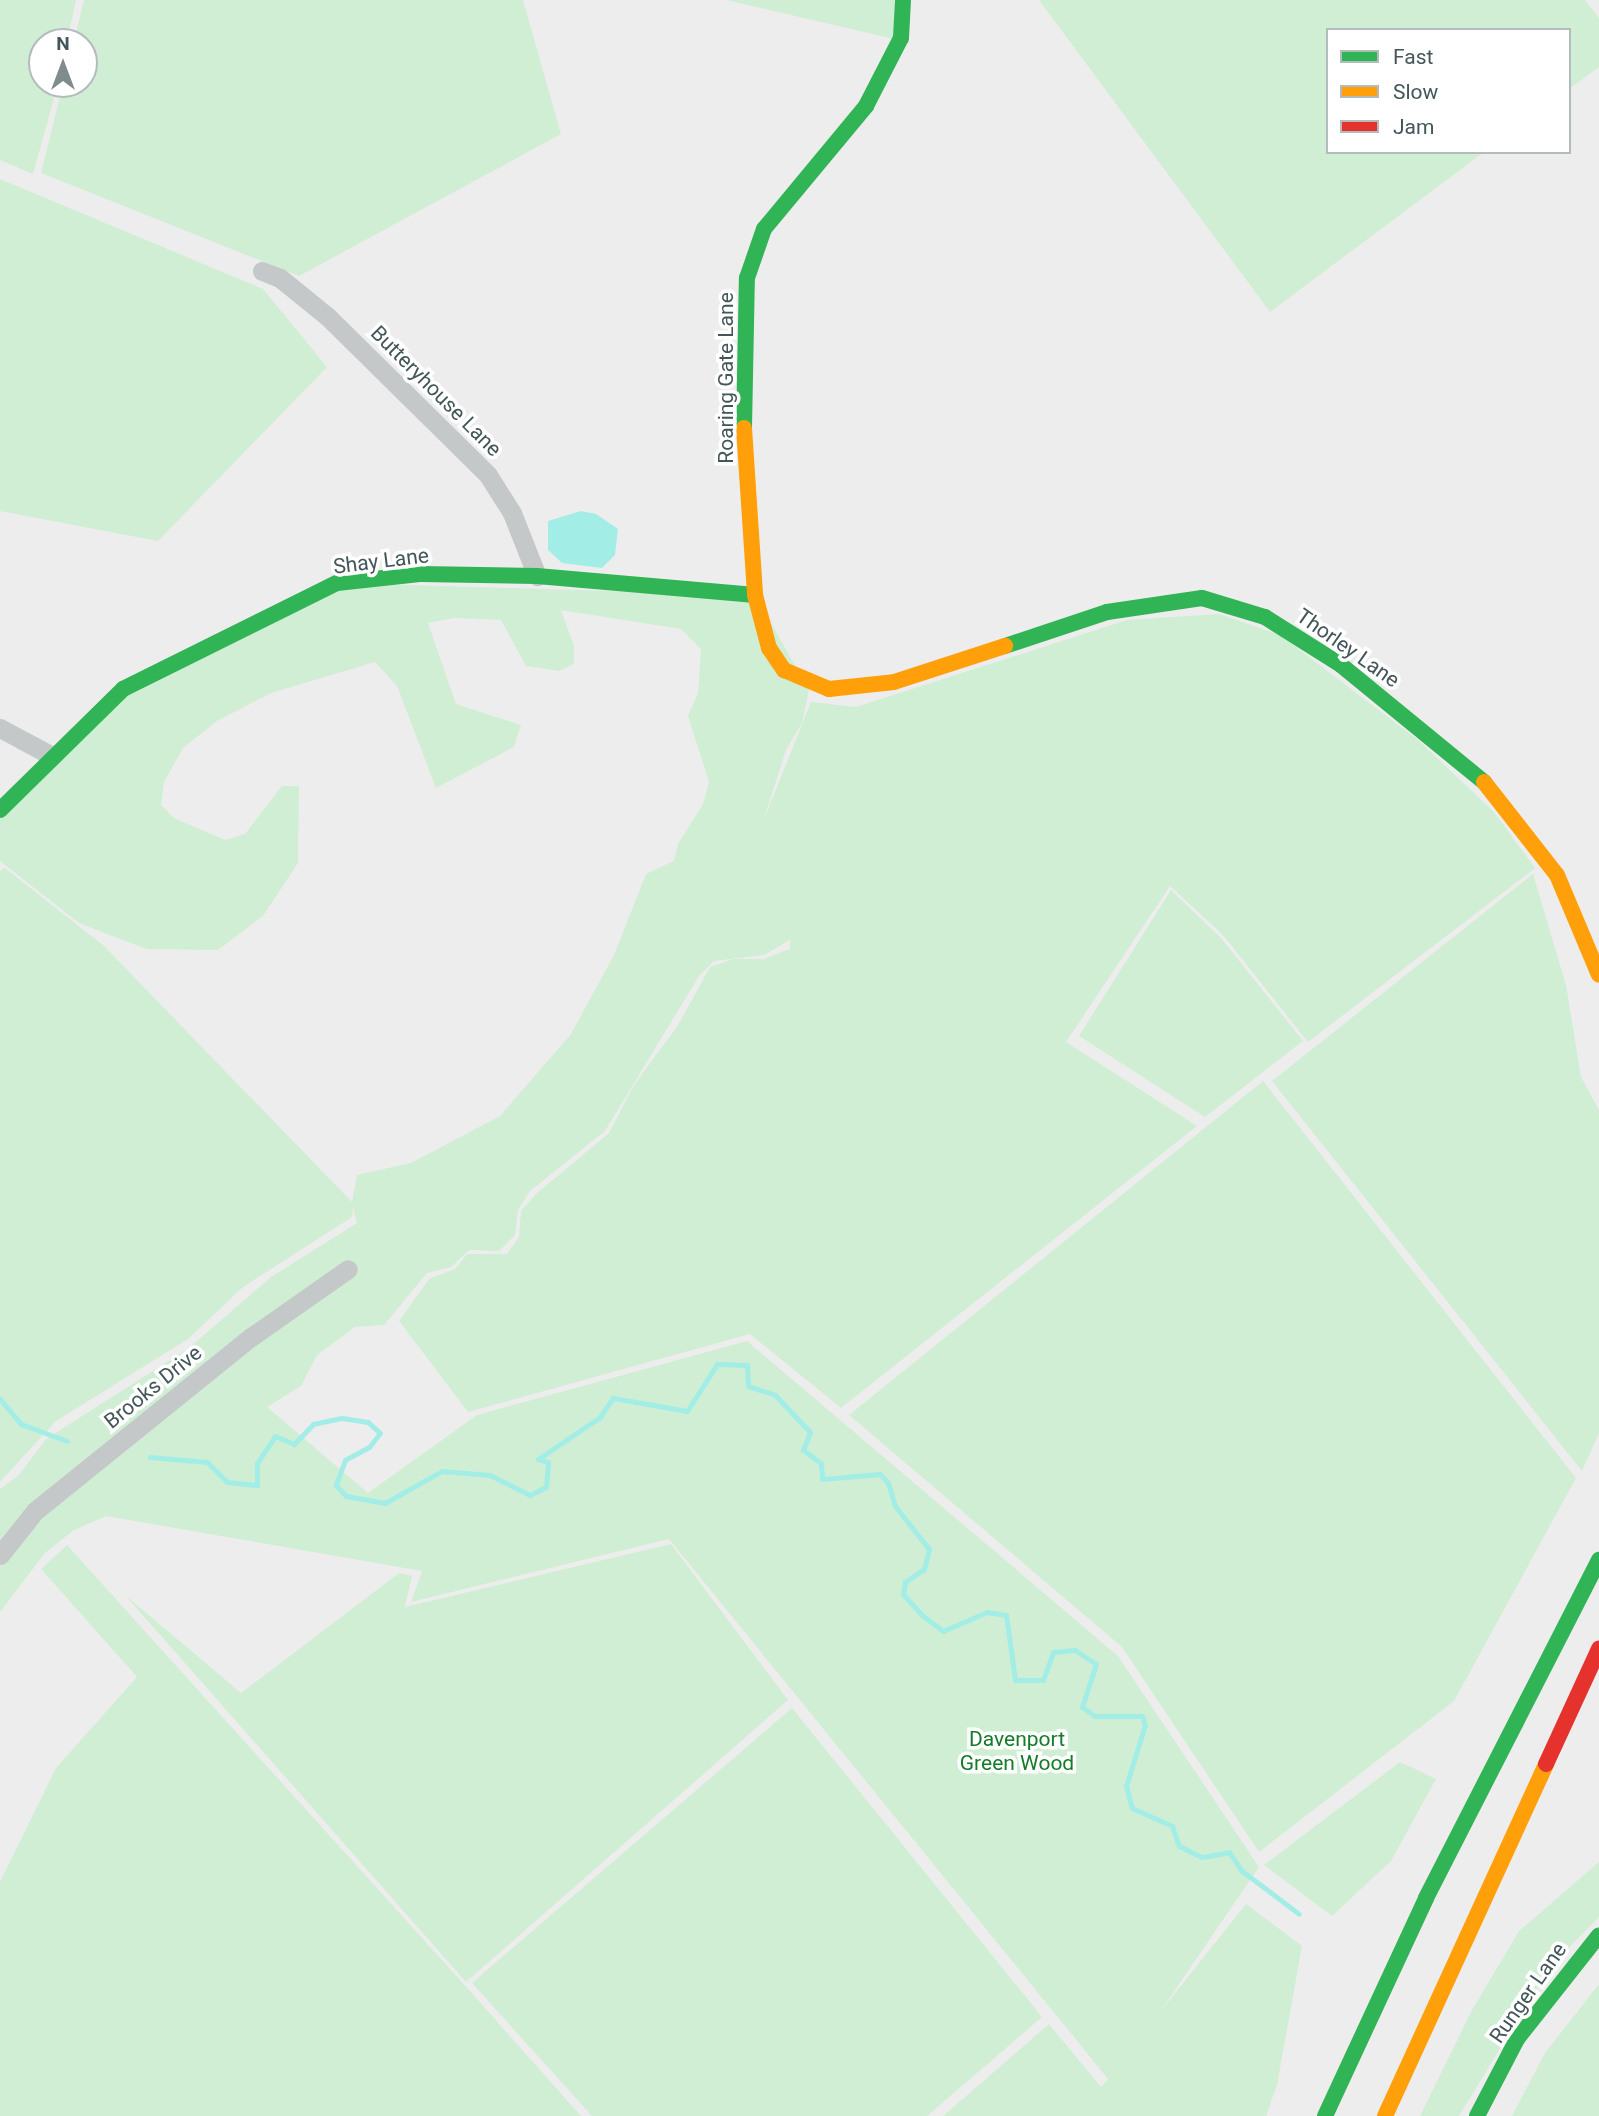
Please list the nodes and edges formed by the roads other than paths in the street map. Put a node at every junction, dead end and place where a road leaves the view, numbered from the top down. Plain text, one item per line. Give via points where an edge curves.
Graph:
1 (903, 0) edge
2 (262, 271) dead end
3 (537, 576) junction
4 (755, 595) junction
5 (0, 728) edge
6 (51, 756) junction
7 (0, 810) edge
8 (1599, 975) edge
9 (348, 1269) dead end
10 (0, 1555) edge
11 (1599, 1560) edge
12 (1599, 1649) edge
13 (1599, 1935) edge
14 (1325, 2116) edge
15 (1385, 2116) edge
16 (1477, 2116) edge

1 - 4 main road, Roaring Gate Lane via 901,38 866,106 764,229 747,278 744,431
2 - 3 street, Butteryhouse Lane via 280,278 327,316 488,475 517,524
3 - 4 main road, Shay Lane
3 - 6 main road, Shay Lane via 420,574 337,583 123,689
4 - 8 main road, Thorley Lane via 769,648 784,670 829,689 894,682 1107,612 1175,598 1202,598 1265,617 1341,665 1486,784 1557,875
5 - 6 street
6 - 7 main road, Shay Lane
9 - 10 street, Brooks Drive via 251,1337 44,1504
11 - 14 main road via 1426,1898
12 - 15 main road
13 - 16 main road, Runger Lane via 1517,2039

